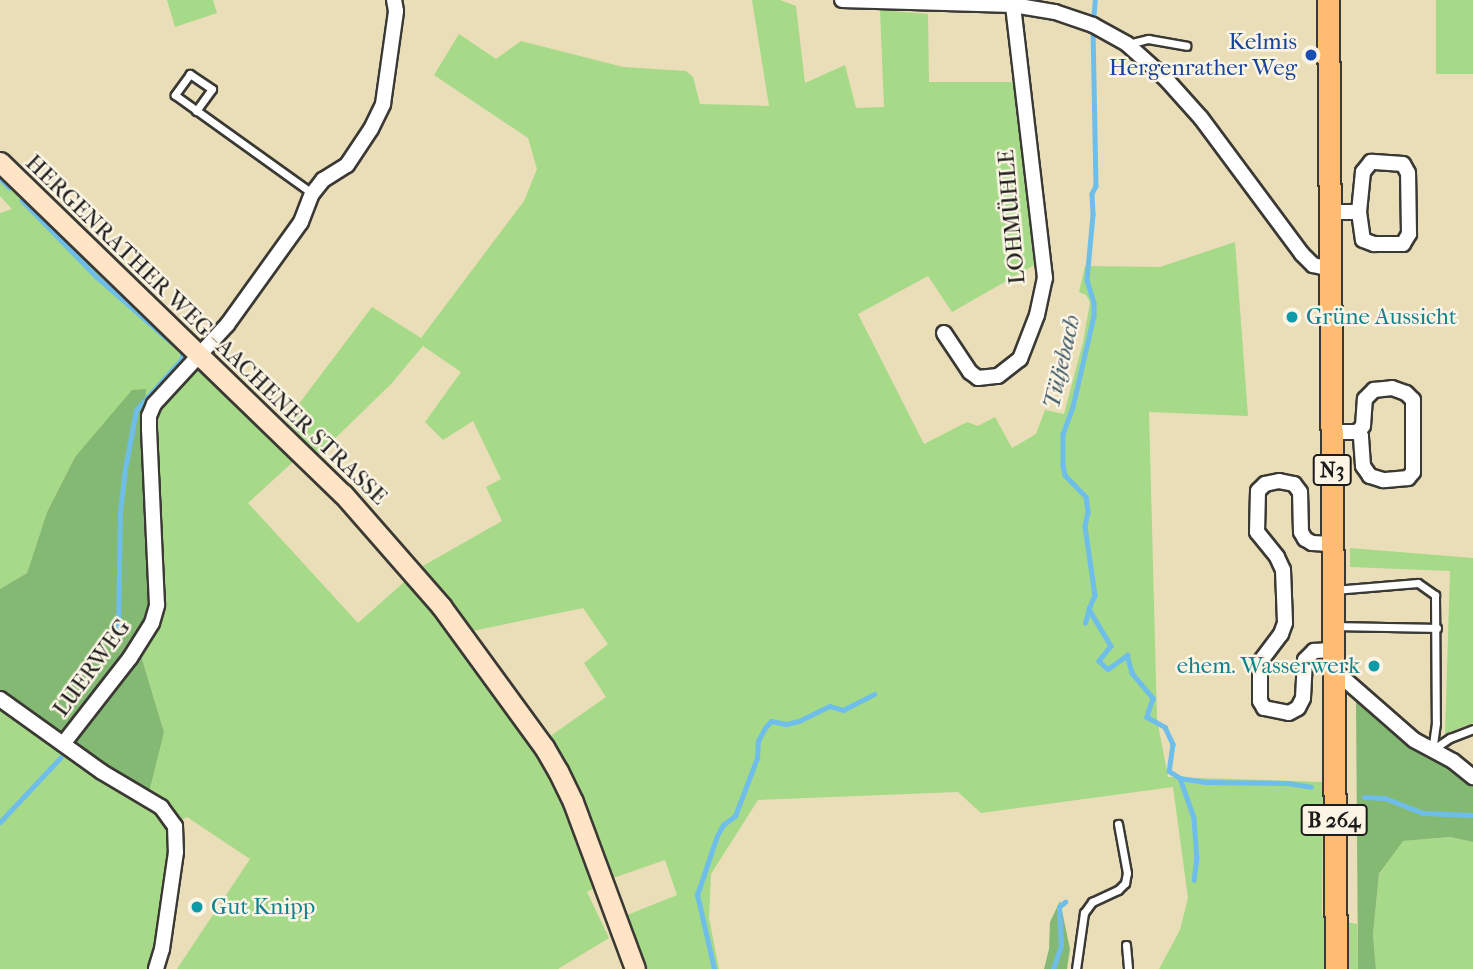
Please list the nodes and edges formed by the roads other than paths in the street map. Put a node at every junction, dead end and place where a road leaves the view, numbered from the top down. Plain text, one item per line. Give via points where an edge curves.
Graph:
1 (394, 0) edge
2 (842, 0) edge
3 (1328, 0) edge
4 (1013, 5) junction
5 (1127, 44) junction
6 (1186, 46) dead end
7 (196, 111) junction
8 (0, 162) edge
9 (313, 194) junction
10 (1330, 212) junction
11 (1359, 212) junction
12 (1331, 269) junction
13 (944, 332) dead end
14 (202, 354) junction
15 (1332, 432) junction
16 (1357, 432) junction
17 (1331, 544) junction
18 (1331, 590) junction
19 (1332, 626) junction
20 (1437, 628) junction
21 (1333, 660) junction
22 (0, 699) edge
23 (1473, 729) edge
24 (63, 744) junction
25 (1432, 750) junction
26 (1473, 777) edge
27 (1118, 824) dead end
28 (1126, 945) dead end
29 (634, 965) edge
30 (156, 969) edge
31 (1076, 969) edge
32 (1128, 969) edge
33 (1336, 969) edge

1 - 9 street via 383,104 347,165 323,180
2 - 4 street
3 - 10 main road, N3
4 - 5 street via 1055,12 1093,25
4 - 13 street, LOHMÜHLE via 1045,278 1020,359 998,376 978,378 970,372
5 - 6 lane via 1148,40
5 - 12 street via 1201,118 1302,254 1313,265
7 - 7 lane via 175,95 190,74 212,89
7 - 9 lane
8 - 14 street, HERGENRATHER WEG - AACHENER STRASSE via 105,267
9 - 14 street, LUERWEG via 302,222
10 - 11 street
10 - 12 main road, N3
11 - 11 street via 1363,240 1403,244 1409,234 1408,173 1403,164 1371,162 1363,172
12 - 15 main road, N3
14 - 24 street, LUERWEG via 165,390 149,416 159,589 152,623
14 - 29 street, HERGENRATHER WEG - AACHENER STRASSE via 343,494 441,606 544,747 573,802
15 - 16 street
15 - 17 main road, N3
16 - 16 street via 1363,426 1365,399 1374,390 1392,387 1406,393 1413,400 1413,472 1408,478 1370,476 1363,466
17 - 18 main road, N3
17 - 21 street via 1305,539 1300,492 1294,484 1279,481 1258,491 1258,532 1283,570 1285,623 1260,662 1264,708 1298,709 1305,660 1314,651
18 - 19 main road, N3
18 - 20 lane via 1418,583 1435,595
19 - 20 lane
19 - 21 main road, N3
20 - 25 lane
21 - 25 street via 1414,740
21 - 33 main road, B 264
22 - 24 street
23 - 25 lane
24 - 30 street, LUERWEG via 161,807 175,826 176,852
25 - 26 street
27 - 31 lane via 1125,883 1092,902 1084,913
28 - 32 lane

